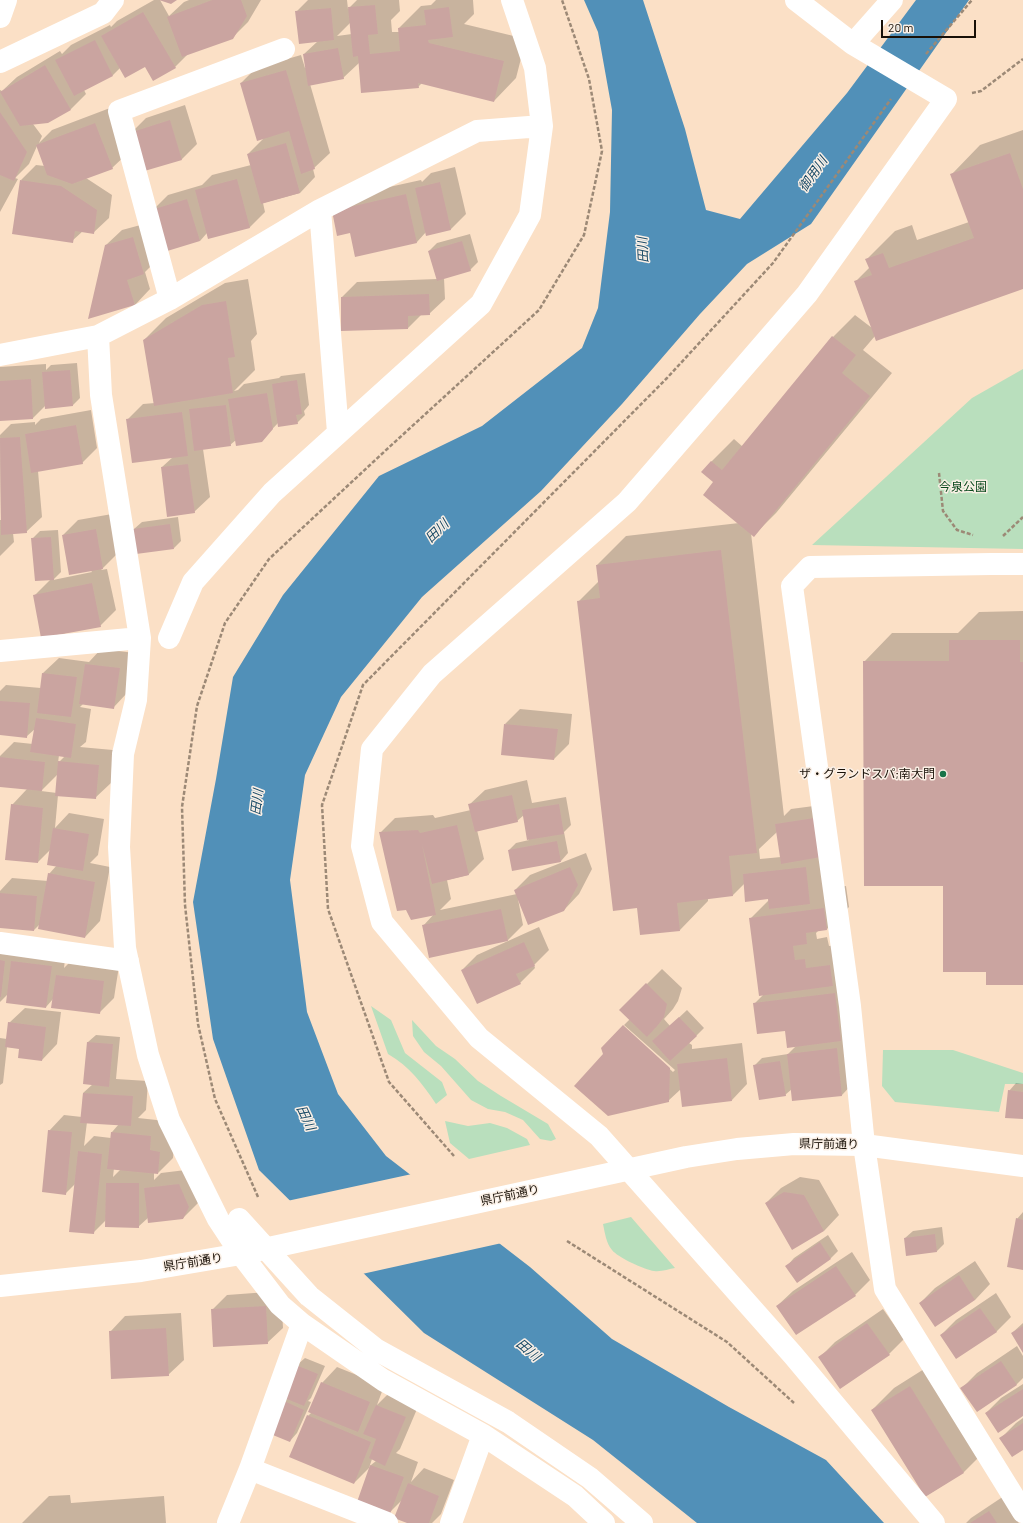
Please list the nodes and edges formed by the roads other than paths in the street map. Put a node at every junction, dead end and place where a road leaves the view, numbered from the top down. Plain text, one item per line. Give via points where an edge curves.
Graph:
1 (6, 0) edge
2 (113, 0) edge
3 (512, 0) edge
4 (796, 0) edge
5 (892, 0) edge
6 (0, 17) edge
7 (853, 44) junction
8 (284, 49) dead end
9 (0, 62) edge
10 (542, 126) junction
11 (320, 210) junction
12 (170, 299) junction
13 (98, 336) junction
14 (0, 355) edge
15 (338, 432) junction
16 (1023, 564) edge
17 (140, 638) junction
18 (169, 638) dead end
19 (0, 651) edge
20 (0, 943) edge
21 (128, 961) junction
22 (864, 1145) junction
23 (1023, 1166) edge
24 (628, 1169) junction
25 (240, 1220) dead end
26 (270, 1248) junction
27 (241, 1254) junction
28 (0, 1286) edge
29 (302, 1324) junction
30 (483, 1435) junction
31 (250, 1469) junction
32 (1023, 1512) edge
33 (339, 1514) edge
34 (228, 1523) edge
35 (387, 1523) edge
36 (451, 1523) edge
37 (604, 1523) edge
38 (642, 1523) edge
39 (934, 1523) edge

1 - 6 street
2 - 9 street via 103,14
3 - 10 street via 535,68
4 - 7 street
5 - 7 street
7 - 24 street via 946,99 807,294 627,502 432,674 372,749 362,846 382,922 479,1038 599,1136
8 - 12 street via 118,111
10 - 11 street via 477,131
10 - 15 street via 530,215 481,304
11 - 12 street
11 - 15 street
12 - 13 street
13 - 14 street
13 - 17 street via 101,396
15 - 18 street via 272,493 193,582
16 - 22 street via 810,567 792,586 850,1006
17 - 19 street
17 - 21 street via 136,700 123,754 121,792 119,847
20 - 21 street
21 - 27 street via 148,1055 169,1120 218,1219
22 - 23 street, 県庁前通り
22 - 24 street, 県庁前通り via 794,1144 686,1157
22 - 32 street via 885,1289
24 - 26 street, 県庁前通り
24 - 39 street via 793,1355
25 - 26 street
26 - 27 street, 県庁前通り
26 - 38 street via 309,1296 377,1350 508,1422 590,1478
27 - 28 street, 県庁前通り via 141,1270
27 - 29 street via 280,1304
29 - 30 street via 383,1380
29 - 31 street
30 - 36 street
30 - 37 street via 575,1496
31 - 33 street
31 - 34 street
33 - 35 street

